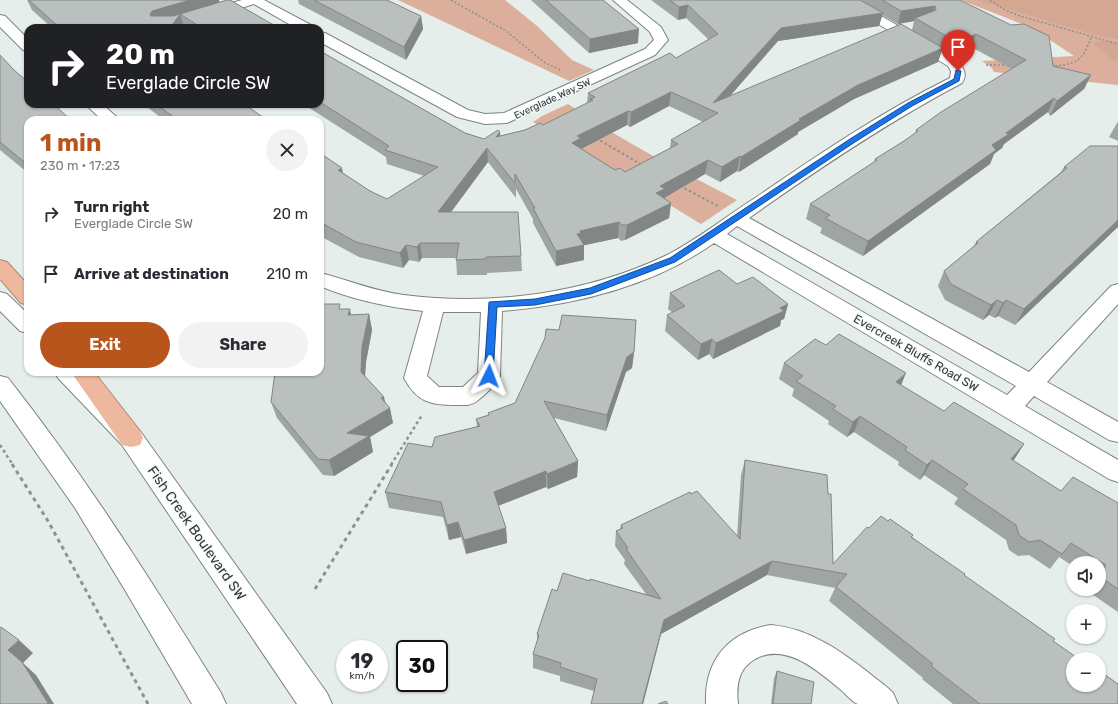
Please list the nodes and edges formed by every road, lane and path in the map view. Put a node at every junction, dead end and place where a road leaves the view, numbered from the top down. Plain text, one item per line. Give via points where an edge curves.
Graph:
1 (255, 0) edge
2 (451, 0) edge
3 (619, 0) edge
4 (844, 0) edge
5 (990, 0) edge
6 (0, 19) edge
7 (176, 24) edge
8 (299, 24) edge
9 (1091, 37) junction
10 (324, 38) edge
11 (24, 43) edge
12 (1118, 44) edge
13 (986, 65) dead end
14 (1009, 65) edge
15 (1048, 66) edge
16 (586, 83) junction
17 (97, 108) edge
18 (107, 116) edge
19 (593, 136) edge
20 (644, 166) edge
21 (678, 185) edge
22 (730, 214) junction
23 (713, 234) junction
24 (0, 266) edge
25 (324, 281) edge
26 (1118, 291) edge
27 (24, 293) edge
28 (0, 299) edge
29 (492, 304) junction
30 (434, 305) junction
31 (24, 322) edge
32 (70, 376) edge
33 (85, 376) edge
34 (0, 384) edge
35 (1032, 385) junction
36 (434, 396) junction
37 (1009, 408) junction
38 (1118, 433) edge
39 (131, 438) junction
40 (0, 445) edge
41 (1118, 472) edge
42 (314, 589) dead end
43 (148, 704) edge
44 (210, 704) edge
45 (316, 704) edge
46 (722, 704) edge
47 (882, 704) edge

1 - 7 street
1 - 8 street
2 - 16 path via 506,31 544,62
3 - 16 street, Everglade Way SW via 656,30 661,40 650,52
4 - 22 street via 953,63 958,71 957,80 904,108
5 - 9 path via 1010,13
6 - 11 street
9 - 12 path
9 - 15 path via 1088,50 1079,61 1068,66
10 - 16 street, Everglade Way SW via 472,117 507,118
13 - 14 path
17 - 18 street
19 - 20 path
21 - 22 path
22 - 23 street
22 - 35 street
23 - 29 street via 673,260 591,291 535,302
23 - 37 street, Evercreek Bluffs Road SW
24 - 27 highway
25 - 30 street via 388,300
26 - 35 street
28 - 31 street
29 - 30 street
29 - 36 street via 489,376 468,396
30 - 36 street via 415,378
32 - 39 street, Fish Creek Boulevard SW
33 - 39 highway
34 - 44 street via 40,434 116,549
35 - 37 street
35 - 38 street
36 - 42 path
37 - 41 street, Evercreek Bluffs Road SW
39 - 45 street, Fish Creek Boulevard SW
40 - 43 path via 48,522
46 - 47 street via 725,673 730,662 739,652 771,639 794,643 816,654 846,673

